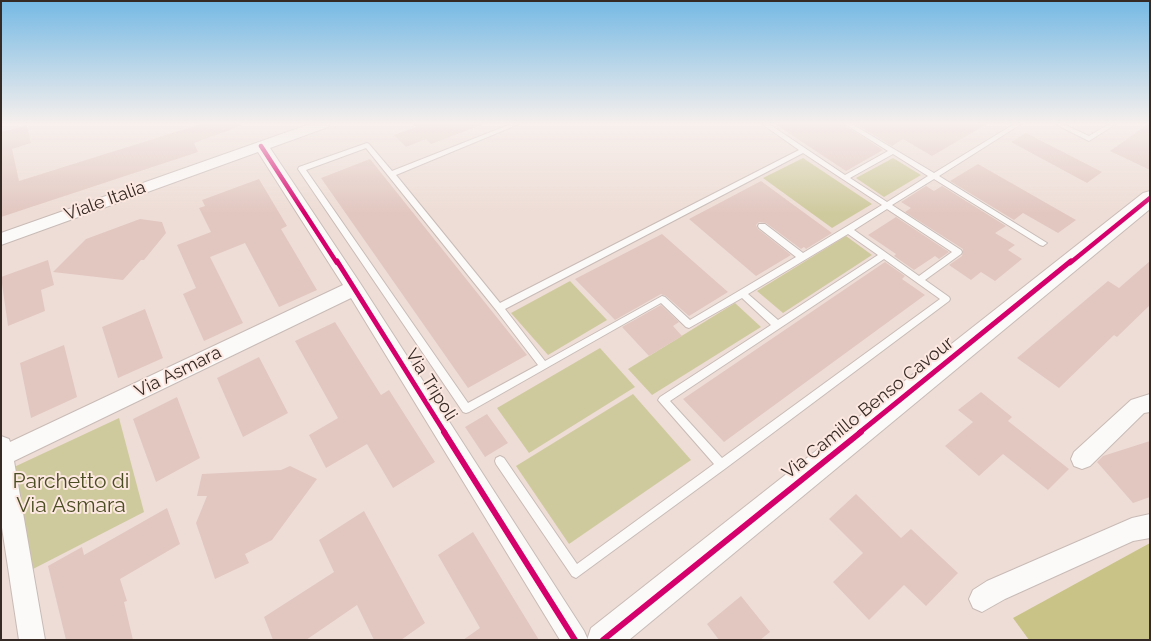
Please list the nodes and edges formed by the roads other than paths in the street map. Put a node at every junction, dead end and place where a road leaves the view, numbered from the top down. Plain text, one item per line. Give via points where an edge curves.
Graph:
1 (239, 154) edge
2 (266, 154) edge
3 (340, 154) edge
4 (375, 154) edge
5 (442, 154) edge
6 (796, 154) edge
7 (810, 154) edge
8 (889, 154) edge
9 (899, 154) edge
10 (970, 154) edge
11 (392, 174) junction
12 (934, 176) junction
13 (845, 178) junction
14 (1149, 199) edge
15 (887, 205) junction
16 (762, 226) dead end
17 (848, 230) junction
18 (1, 239) edge
19 (1043, 243) dead end
20 (884, 255) junction
21 (802, 257) junction
22 (919, 280) junction
23 (354, 288) junction
24 (742, 293) junction
25 (499, 308) junction
26 (777, 325) junction
27 (544, 366) junction
28 (1150, 403) edge
29 (2, 451) edge
30 (1082, 459) dead end
31 (500, 461) dead end
32 (722, 465) junction
33 (1150, 526) edge
34 (982, 599) dead end
35 (32, 640) edge
36 (575, 640) edge
37 (603, 640) edge

1 - 18 street, Viale Italia
2 - 23 street, Via Tripoli
3 - 27 lane via 302,168 466,409
4 - 11 lane
5 - 11 lane
6 - 25 lane
7 - 13 lane
8 - 13 lane
9 - 12 lane
10 - 12 lane
11 - 25 lane
12 - 15 lane
12 - 19 lane
13 - 15 lane
14 - 37 street, Via Camillo Benso Cavour
15 - 17 lane
15 - 22 lane via 958,252
16 - 21 lane
17 - 20 lane
17 - 21 lane
20 - 22 lane
20 - 26 lane
21 - 24 lane
22 - 32 lane via 946,299
23 - 29 street, Via Asmara
23 - 36 street, Via Tripoli
24 - 26 lane
24 - 27 lane via 688,325 662,299
25 - 27 lane
26 - 32 lane via 663,400
28 - 30 street via 1138,406
29 - 35 street
31 - 32 lane via 576,572
33 - 34 street via 1132,530

